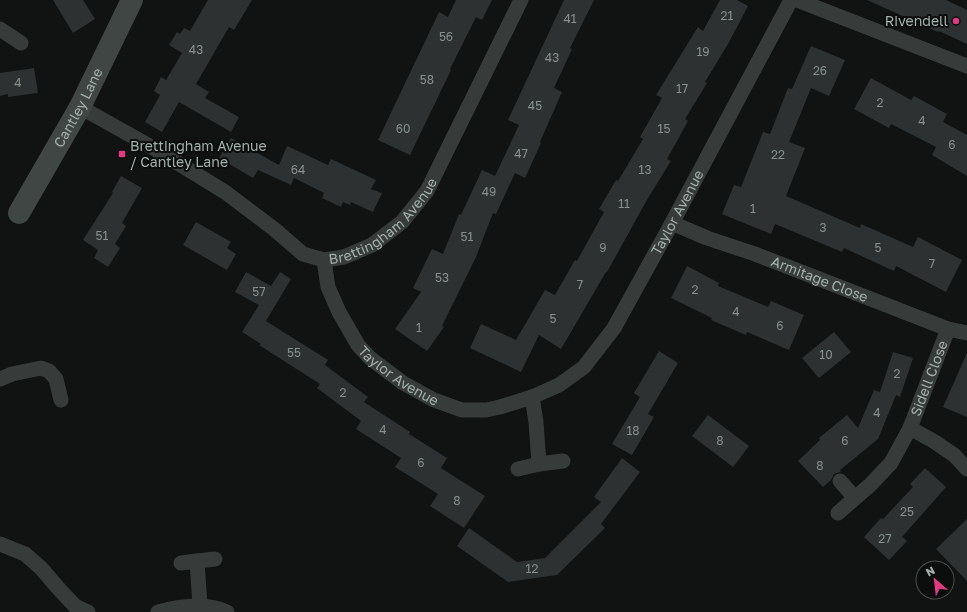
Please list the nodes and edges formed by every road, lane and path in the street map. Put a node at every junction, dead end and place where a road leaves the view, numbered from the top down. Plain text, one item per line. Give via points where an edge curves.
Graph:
1 (132, 0) edge
2 (521, 0) edge
3 (791, 0) edge
4 (797, 0) edge
5 (0, 29) edge
6 (21, 43) dead end
7 (967, 66) edge
8 (80, 107) junction
9 (19, 213) dead end
10 (672, 223) junction
11 (324, 260) junction
12 (948, 329) junction
13 (967, 334) edge
14 (0, 379) edge
15 (532, 397) junction
16 (61, 400) dead end
17 (910, 428) junction
18 (563, 461) dead end
19 (539, 464) junction
20 (518, 469) dead end
21 (967, 469) edge
22 (840, 481) dead end
23 (855, 498) junction
24 (838, 513) dead end
25 (0, 544) edge
26 (215, 559) dead end
27 (197, 561) junction
28 (182, 563) dead end
29 (200, 606) junction
30 (88, 612) edge
31 (158, 612) edge
32 (227, 612) edge

1 - 8 street, Cantley Lane
2 - 11 street, Brettingham Avenue via 426,191 402,222 372,245 344,257
3 - 10 street, Taylor Avenue
4 - 7 street
5 - 6 street
8 - 9 street, Cantley Lane
8 - 11 street, Brettingham Avenue via 225,192 303,254
10 - 12 street, Armitage Close
10 - 15 street, Taylor Avenue via 614,328 584,367 559,385
11 - 15 street, Taylor Avenue via 328,287 358,345 370,358 403,383 434,400 462,410 486,410
12 - 13 street, Armitage Close
12 - 17 street, Sidell Close
14 - 16 street via 41,368 49,371 56,379
15 - 19 street
17 - 21 street, Sidell Close via 954,455
17 - 23 street, Sidell Close via 891,463
18 - 19 street
19 - 20 street
22 - 23 street
23 - 24 street, Sidell Close
25 - 30 street via 26,554 75,606
26 - 27 street
27 - 28 street
27 - 29 street
29 - 31 street
29 - 32 street

